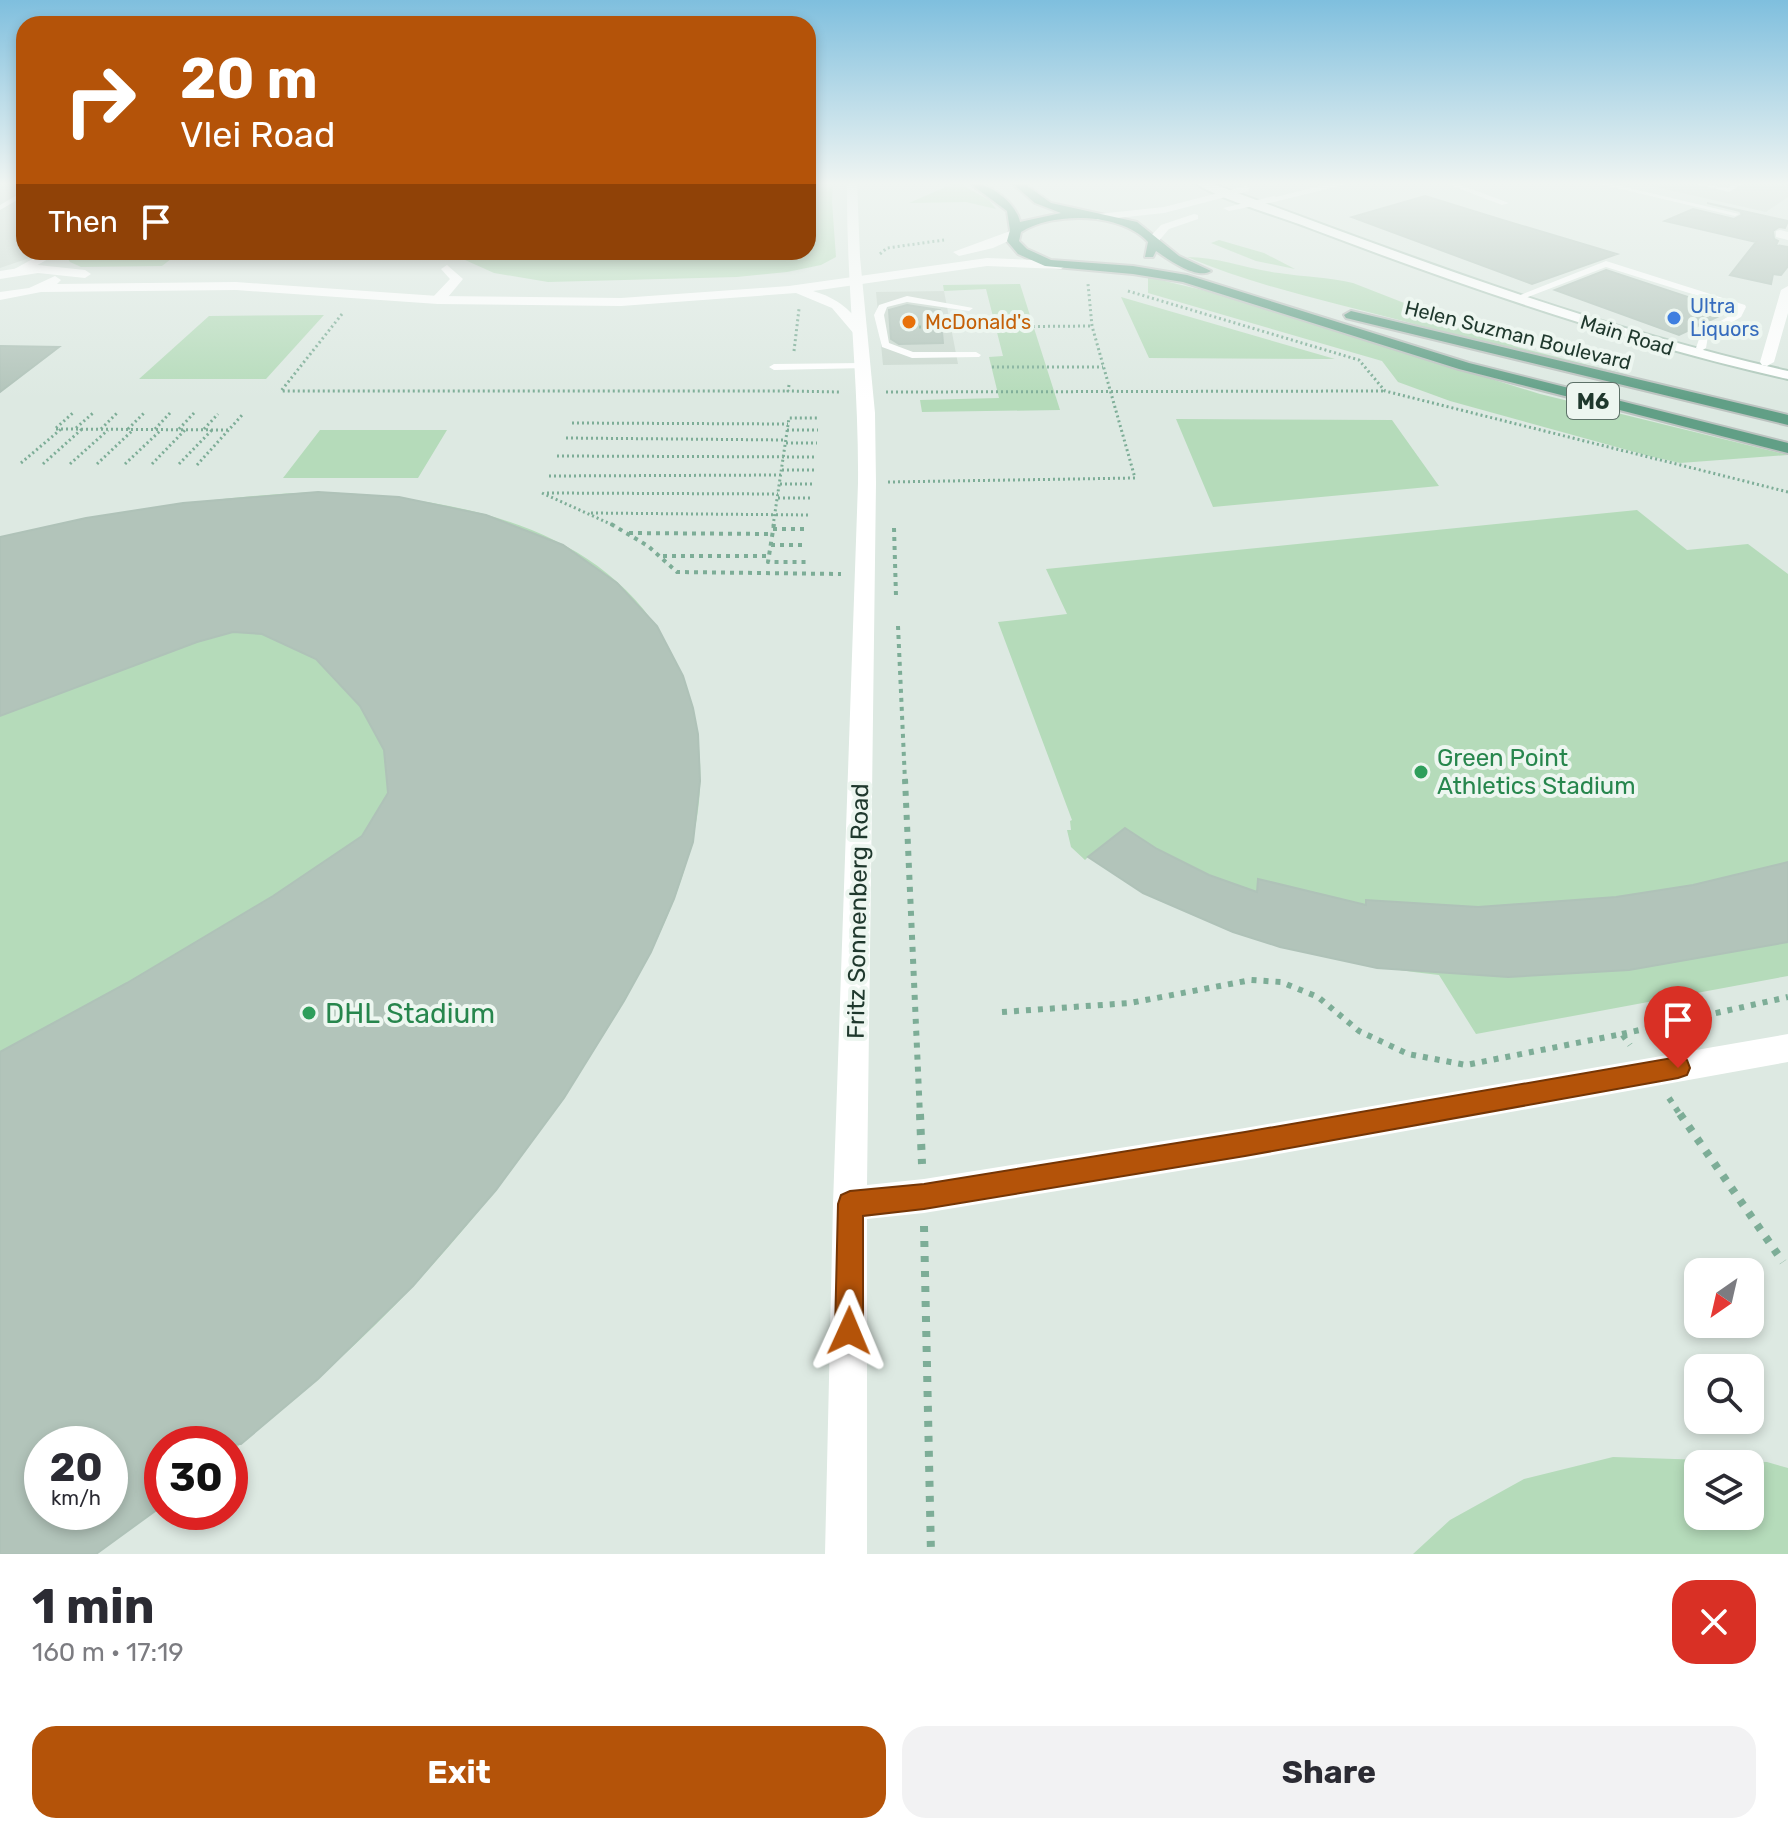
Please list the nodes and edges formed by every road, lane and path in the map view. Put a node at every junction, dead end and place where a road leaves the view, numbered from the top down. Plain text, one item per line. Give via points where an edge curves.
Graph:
1 (855, 255) edge
2 (953, 255) edge
3 (1032, 255) edge
4 (1149, 255) edge
5 (1172, 255) edge
6 (1403, 255) edge
7 (1416, 255) edge
8 (38, 260) edge
9 (55, 260) edge
10 (1061, 265) junction
11 (1096, 267) junction
12 (447, 269) dead end
13 (52, 271) junction
14 (5, 274) edge
15 (856, 275) junction
16 (1088, 284) dead end
17 (1117, 286) dead end
18 (40, 288) junction
19 (450, 288) junction
20 (789, 290) junction
21 (0, 296) edge
22 (1522, 296) junction
23 (1787, 299) edge
24 (438, 300) junction
25 (787, 308) dead end
26 (969, 308) dead end
27 (353, 312) dead end
28 (1092, 326) junction
29 (919, 327) dead end
30 (958, 327) dead end
31 (972, 327) dead end
32 (860, 332) junction
33 (1701, 348) junction
34 (976, 355) dead end
35 (1767, 362) junction
36 (863, 366) junction
37 (1788, 366) edge
38 (774, 367) dead end
39 (793, 367) junction
40 (991, 367) dead end
41 (1103, 367) junction
42 (1788, 375) edge
43 (788, 391) junction
44 (1385, 391) junction
45 (865, 392) junction
46 (1110, 392) junction
47 (74, 412) dead end
48 (93, 413) dead end
49 (117, 413) dead end
50 (144, 413) dead end
51 (170, 413) dead end
52 (194, 413) dead end
53 (218, 414) dead end
54 (243, 414) dead end
55 (819, 418) dead end
56 (1788, 420) edge
57 (572, 423) dead end
58 (788, 424) junction
59 (62, 429) junction
60 (75, 429) junction
61 (83, 429) junction
62 (101, 429) junction
63 (108, 429) junction
64 (131, 429) junction
65 (155, 429) junction
66 (162, 429) junction
67 (179, 429) junction
68 (186, 429) junction
69 (204, 429) junction
70 (213, 430) junction
71 (230, 430) junction
72 (787, 430) junction
73 (818, 430) dead end
74 (566, 438) dead end
75 (786, 441) junction
76 (817, 443) dead end
77 (1788, 448) edge
78 (557, 456) dead end
79 (784, 457) junction
80 (816, 457) dead end
81 (21, 463) dead end
82 (43, 464) dead end
83 (70, 464) dead end
84 (97, 464) dead end
85 (125, 464) dead end
86 (152, 464) dead end
87 (179, 464) dead end
88 (197, 465) dead end
89 (814, 470) dead end
90 (781, 473) junction
91 (549, 476) dead end
92 (867, 483) junction
93 (780, 484) junction
94 (813, 484) dead end
95 (1788, 492) edge
96 (778, 496) junction
97 (812, 498) dead end
98 (588, 513) junction
99 (775, 515) junction
100 (810, 515) dead end
101 (809, 529) dead end
102 (773, 531) junction
103 (628, 533) junction
104 (771, 545) junction
105 (807, 545) dead end
106 (663, 556) junction
107 (769, 556) junction
108 (806, 562) dead end
109 (805, 574) dead end
110 (898, 626) dead end
111 (1788, 997) edge
112 (1002, 1012) dead end
113 (1622, 1034) junction
114 (1788, 1048) edge
115 (1651, 1073) junction
116 (924, 1196) junction
117 (850, 1204) junction
118 (1783, 1262) dead end
119 (846, 1554) edge
120 (931, 1554) edge

1 - 15 street, Fritz Sonnenberg Road
2 - 15 street
3 - 10 main road, Helen Suzman Boulevard / M6
4 - 11 main road, Helen Suzman Boulevard / M6
5 - 56 main road, Helen Suzman Boulevard / M6 via 1184,263 1345,313
6 - 22 street, Main Road
7 - 22 street, Main Road
8 - 14 street
9 - 13 street
10 - 11 main road, Helen Suzman Boulevard / M6
10 - 15 street via 987,262
11 - 77 main road, Helen Suzman Boulevard / M6 via 1187,279 1464,366
12 - 19 street via 457,279
13 - 14 street
13 - 18 street via 56,279
13 - 19 street via 299,277
15 - 19 street via 679,288
15 - 20 street
15 - 32 street, Fritz Sonnenberg Road
16 - 28 path
17 - 44 path via 1359,360
18 - 21 street
18 - 24 street via 236,286
19 - 24 street
20 - 24 street via 621,302
20 - 32 street via 834,301
22 - 33 street, Main Road
22 - 33 lane via 1606,264 1742,307 1738,315 1704,335
22 - 42 street, Main Road via 1650,343
23 - 35 street
25 - 39 path via 800,306
26 - 34 lane via 899,299 883,305 879,315 885,345 900,353
27 - 43 path via 343,312 281,391
28 - 31 path
28 - 41 path
29 - 30 path
32 - 36 street, Fritz Sonnenberg Road
33 - 35 street, Main Road
35 - 37 street, Main Road
36 - 39 lane
36 - 45 street, Fritz Sonnenberg Road
38 - 39 lane
39 - 43 path
40 - 41 path
41 - 46 path
43 - 45 path
44 - 46 path
44 - 95 path
45 - 46 path
45 - 92 street, Fritz Sonnenberg Road
46 - 92 path via 1135,478
47 - 59 path via 56,429
48 - 60 path
49 - 62 path
50 - 64 path
51 - 65 path
52 - 67 path
53 - 69 path
54 - 71 path
55 - 58 path via 789,418
57 - 58 path
58 - 72 path
59 - 60 path
59 - 81 path
60 - 61 path
61 - 62 path
61 - 82 path
62 - 63 path
63 - 64 path
63 - 83 path
64 - 65 path
64 - 84 path
65 - 66 path
66 - 67 path
66 - 85 path
67 - 68 path
68 - 69 path
68 - 86 path
69 - 70 path
70 - 71 path
70 - 87 path
71 - 88 path
72 - 73 path
72 - 75 path
74 - 75 path
75 - 76 path
75 - 79 path
78 - 79 path
79 - 80 path
79 - 90 path
89 - 90 path
90 - 91 path
90 - 93 path
92 - 117 street, Fritz Sonnenberg Road
93 - 94 path
93 - 96 path
96 - 97 path
96 - 98 path via 542,493
96 - 99 path
98 - 99 path
98 - 103 path
99 - 100 path
99 - 102 path
101 - 102 path
102 - 103 path
102 - 104 path
103 - 106 path
104 - 105 path
104 - 107 path
106 - 107 path
106 - 109 path via 677,572
107 - 108 path via 768,562
110 - 116 path
111 - 113 path
112 - 113 path via 1130,1003 1251,980 1281,982 1318,997 1359,1031 1408,1054 1466,1065
113 - 115 path
114 - 115 street
115 - 116 street
115 - 118 path
116 - 117 street
116 - 120 path
117 - 119 street, Fritz Sonnenberg Road

